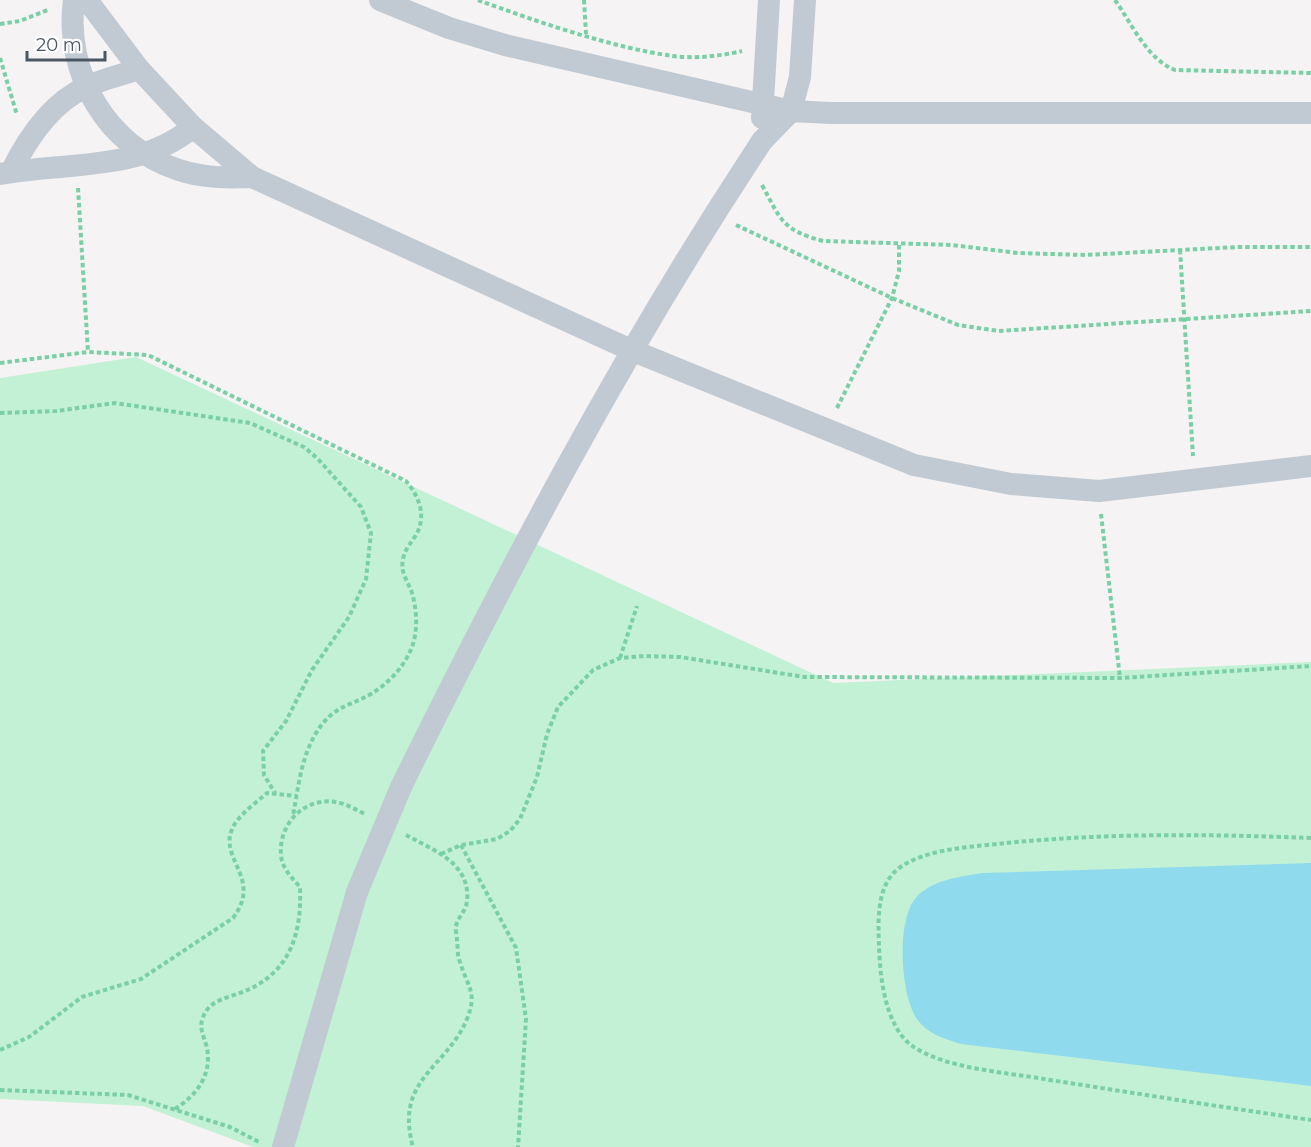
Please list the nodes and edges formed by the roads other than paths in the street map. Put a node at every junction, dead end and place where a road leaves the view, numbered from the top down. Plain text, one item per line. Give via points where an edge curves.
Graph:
1 (74, 0) edge
2 (87, 0) edge
3 (380, 0) edge
4 (769, 0) edge
5 (805, 0) edge
6 (804, 29) junction
7 (767, 35) junction
8 (139, 69) junction
9 (85, 87) junction
10 (762, 105) junction
11 (791, 111) junction
12 (1311, 112) edge
13 (193, 127) junction
14 (762, 141) junction
15 (145, 155) junction
16 (5, 173) edge
17 (252, 177) junction
18 (631, 350) junction
19 (1311, 466) edge
20 (283, 1147) edge

1 - 9 street via 75,54
2 - 8 street
3 - 10 street via 448,28 505,45
4 - 7 street
5 - 6 street
6 - 7 street
6 - 11 street via 800,77
7 - 10 street
8 - 9 street
8 - 13 street
9 - 15 street via 120,136
9 - 16 street via 49,115
10 - 11 street
10 - 14 street
11 - 12 street
11 - 14 street
13 - 15 street via 162,149
13 - 17 street
14 - 18 street
15 - 16 street
15 - 17 street via 178,170 215,178
17 - 18 street
18 - 19 street via 914,465 1011,484 1099,491
18 - 20 street, bridge via 534,525 401,787 357,892

